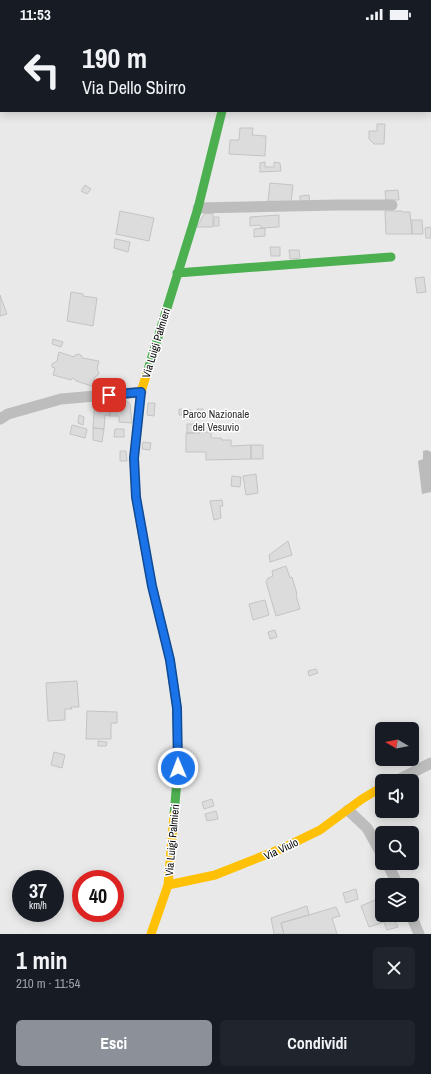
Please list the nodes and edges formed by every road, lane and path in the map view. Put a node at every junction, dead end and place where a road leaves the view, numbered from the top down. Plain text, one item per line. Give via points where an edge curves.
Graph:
1 (222, 112) edge
2 (392, 205) dead end
3 (198, 208) junction
4 (390, 257) dead end
5 (177, 273) junction
6 (141, 392) junction
7 (0, 419) edge
8 (431, 763) edge
9 (410, 774) edge
10 (375, 791) edge
11 (348, 810) junction
12 (375, 842) edge
13 (168, 885) junction
14 (414, 922) edge
15 (151, 934) edge
16 (419, 934) edge

1 - 3 street, Via Luigi Palmieri
2 - 3 street
3 - 5 street, Via Luigi Palmieri
4 - 5 street
5 - 6 street, Via Luigi Palmieri
6 - 7 street via 61,398 8,414
6 - 13 street, Via Luigi Palmieri via 134,458 136,497 152,586 170,660 177,708 178,768
8 - 9 street
10 - 11 street, Via Viulo
11 - 12 street via 367,828
11 - 13 street, Via Viulo via 320,830 256,860 215,875
13 - 15 street, Via Luigi Palmieri
14 - 16 street

